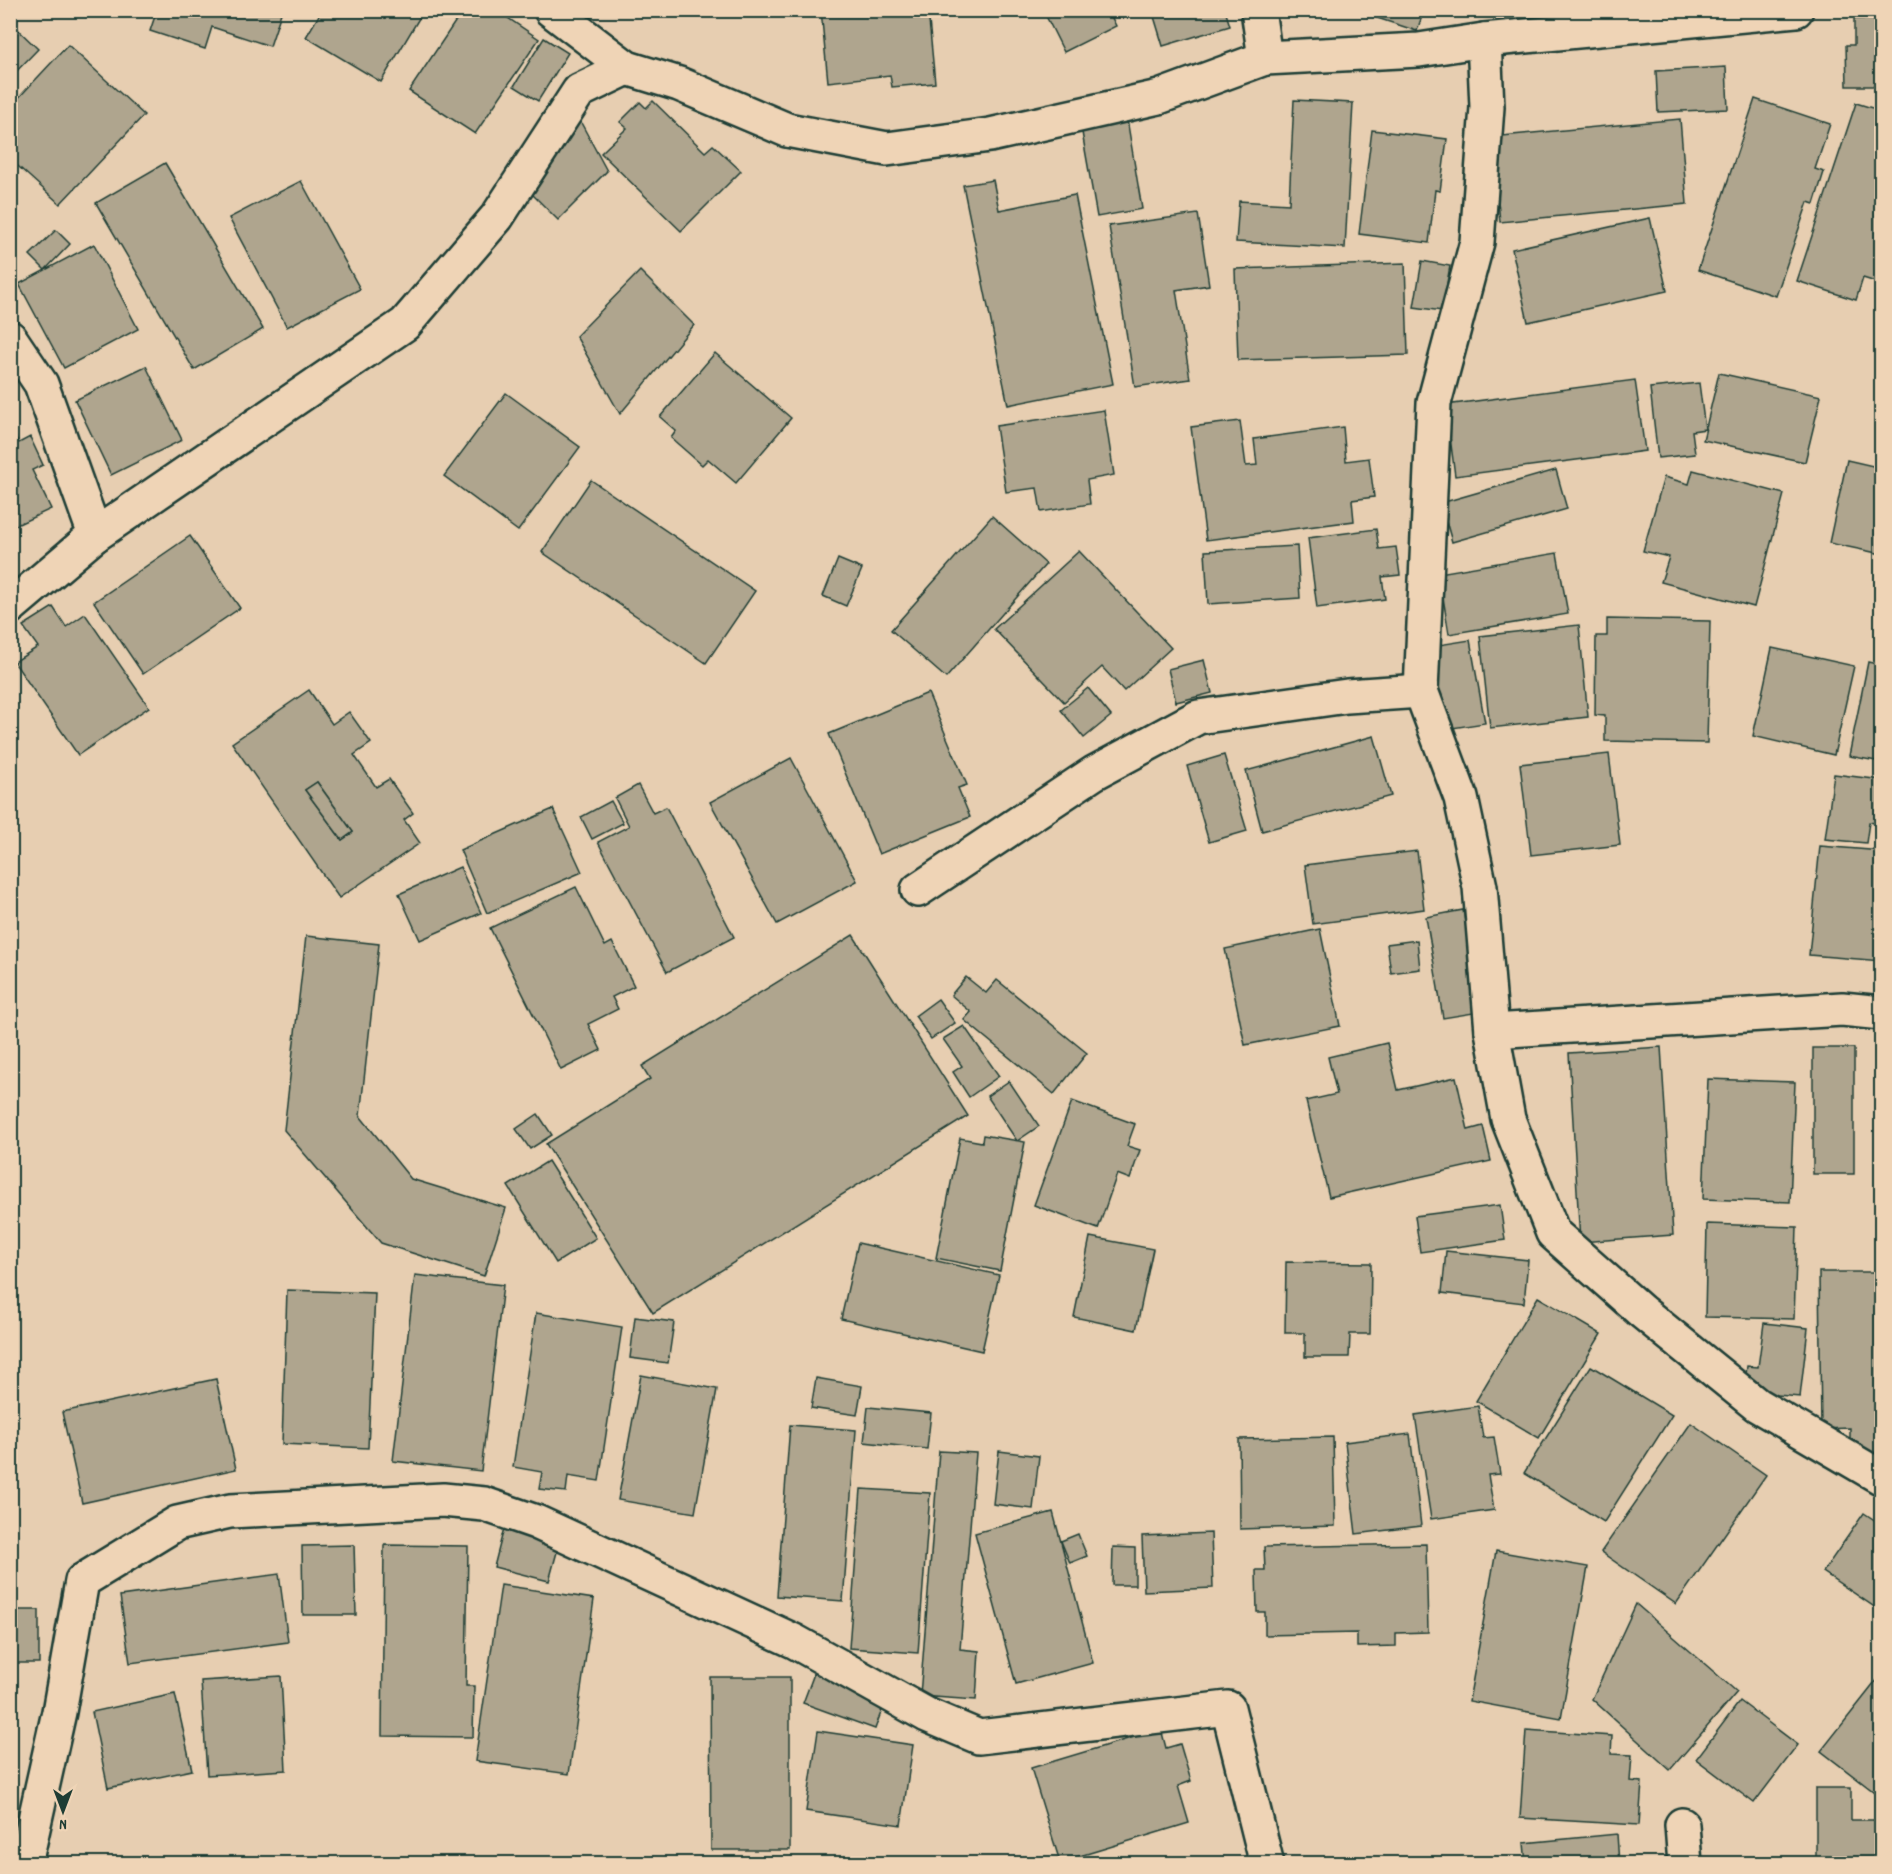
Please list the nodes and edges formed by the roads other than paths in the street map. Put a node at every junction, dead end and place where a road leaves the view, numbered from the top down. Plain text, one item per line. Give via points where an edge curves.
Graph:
1 (551, 10) edge
2 (1257, 10) edge
3 (1796, 10) edge
4 (1484, 40) junction
5 (1264, 58) junction
6 (627, 68) junction
7 (10, 338) edge
8 (95, 535) junction
9 (10, 607) edge
10 (1421, 691) junction
11 (918, 890) dead end
12 (1881, 1013) edge
13 (1492, 1031) junction
14 (1881, 1478) edge
15 (1682, 1826) dead end
16 (25, 1863) edge
17 (1267, 1863) edge
18 (1685, 1863) edge

1 - 6 street
2 - 5 street
3 - 4 street
4 - 5 street via 1419,50
4 - 10 street via 1487,107 1477,242 1434,403
5 - 6 street via 1159,96 990,135 886,149 786,130 679,84
6 - 8 street via 579,91 497,217 405,324
7 - 8 street via 41,384
8 - 9 street
10 - 11 street via 1347,696 1198,717 1094,773
10 - 13 street via 1461,798 1480,887
12 - 13 street via 1842,1009
13 - 14 street via 1508,1119 1553,1233 1757,1405
15 - 18 street
16 - 17 street via 59,1712 82,1581 177,1523 230,1511 443,1500 484,1504 536,1522 794,1641 927,1714 980,1737 1227,1708

